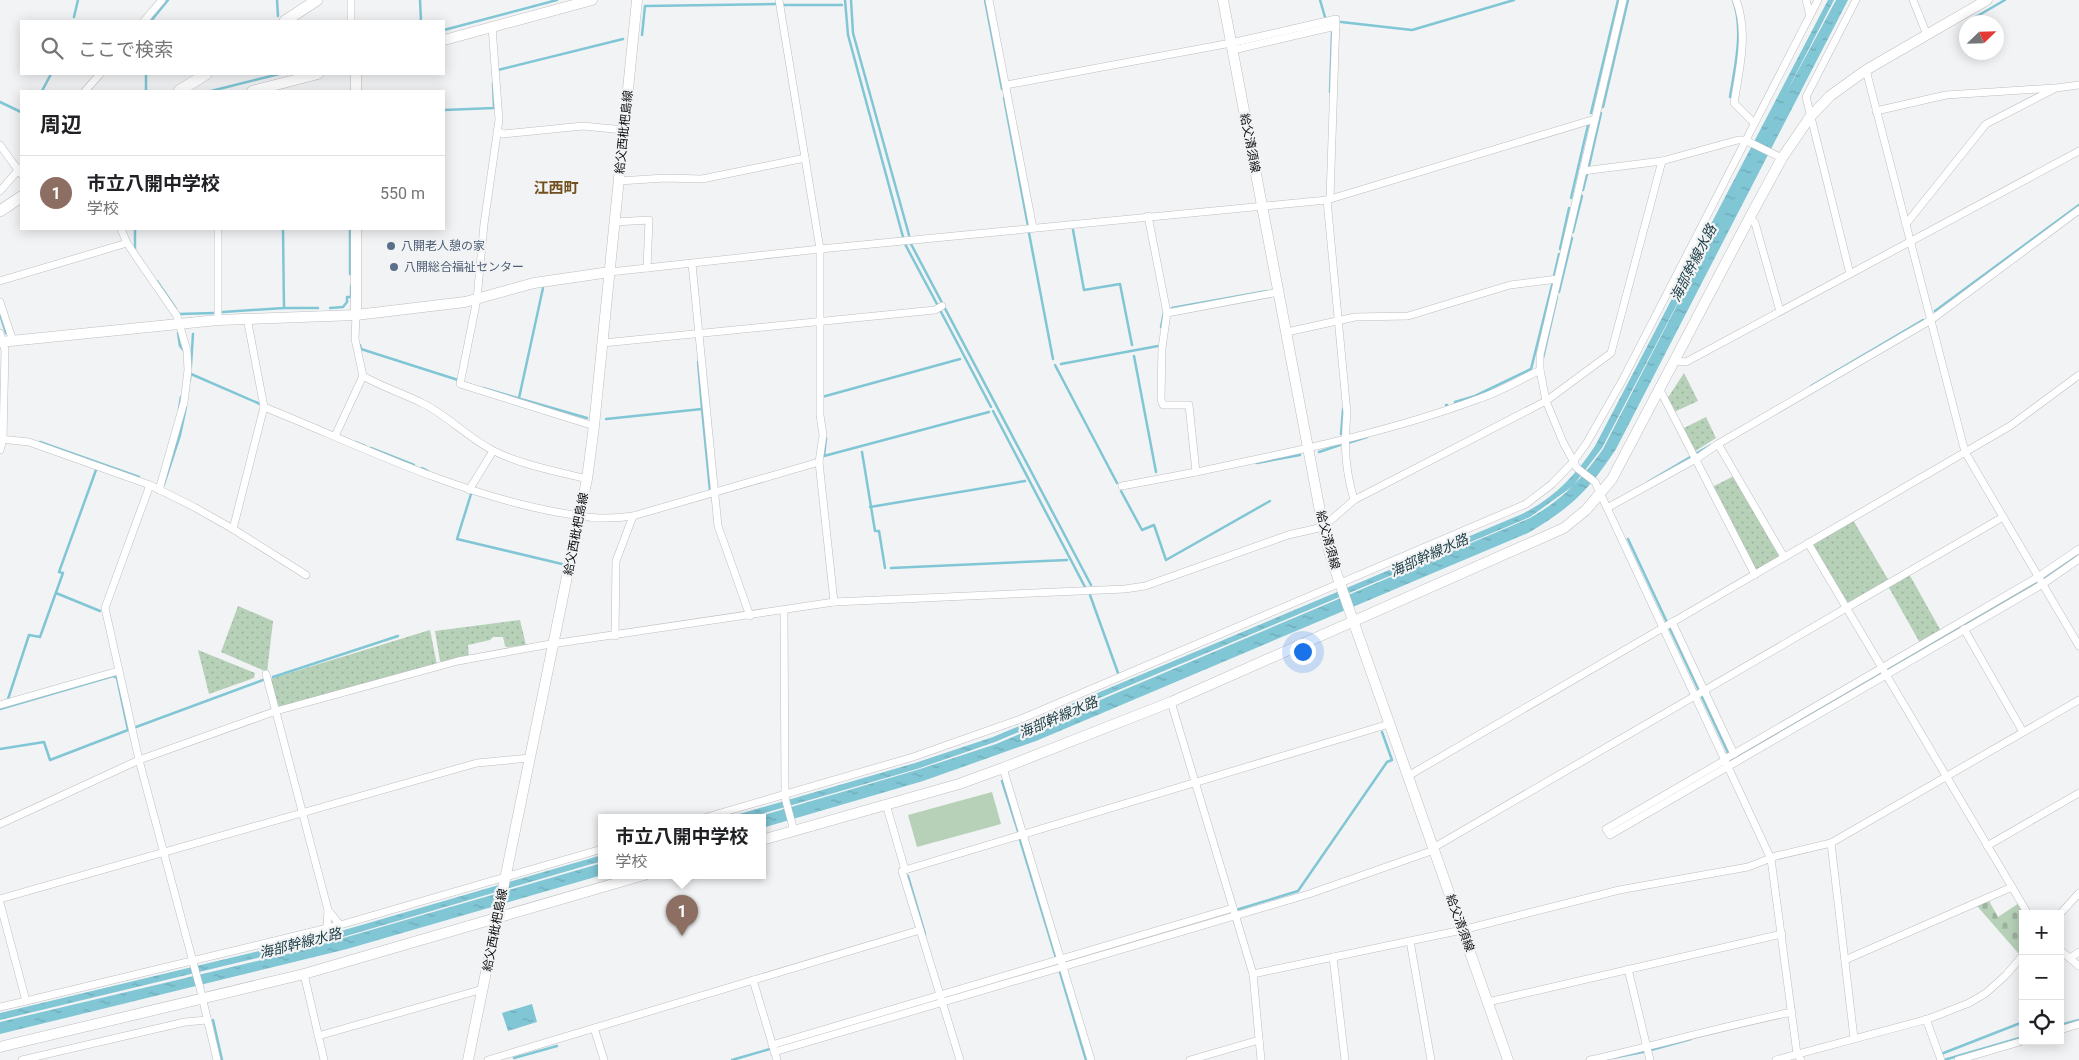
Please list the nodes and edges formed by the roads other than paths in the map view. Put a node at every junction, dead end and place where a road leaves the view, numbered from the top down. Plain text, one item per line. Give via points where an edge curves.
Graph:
1 (162, 0) edge
2 (317, 0) edge
3 (351, 0) edge
4 (592, 0) edge
5 (637, 0) edge
6 (779, 0) edge
7 (990, 0) edge
8 (1223, 0) edge
9 (1624, 0) edge
10 (1736, 0) edge
11 (1806, 0) edge
12 (1818, 0) edge
13 (1856, 0) edge
14 (1913, 0) edge
15 (1982, 2) edge
16 (1810, 15) junction
17 (145, 20) edge
18 (287, 20) edge
19 (351, 20) edge
20 (492, 28) junction
21 (1927, 35) junction
22 (445, 40) edge
23 (1232, 46) junction
24 (1866, 70) junction
25 (99, 75) edge
26 (204, 75) edge
27 (314, 75) edge
28 (356, 75) edge
29 (1006, 85) junction
30 (2079, 85) edge
31 (2056, 88) junction
32 (86, 90) edge
33 (181, 90) edge
34 (256, 90) edge
35 (356, 90) edge
36 (1876, 111) junction
37 (1810, 116) junction
38 (1596, 119) junction
39 (1754, 123) junction
40 (624, 130) junction
41 (497, 131) junction
42 (1747, 141) junction
43 (0, 145) edge
44 (2079, 151) edge
45 (805, 158) junction
46 (1782, 158) junction
47 (1662, 161) junction
48 (20, 170) edge
49 (1583, 171) junction
50 (619, 181) junction
51 (0, 190) edge
52 (20, 197) edge
53 (1328, 199) junction
54 (1262, 205) junction
55 (2079, 210) edge
56 (0, 211) edge
57 (1148, 216) junction
58 (1750, 217) junction
59 (615, 222) junction
60 (1906, 224) junction
61 (1033, 228) junction
62 (122, 230) edge
63 (218, 230) edge
64 (356, 230) edge
65 (1910, 242) junction
66 (127, 243) junction
67 (820, 249) junction
68 (692, 264) junction
69 (647, 268) junction
70 (610, 272) junction
71 (1850, 274) junction
72 (1557, 279) junction
73 (0, 281) edge
74 (1279, 292) junction
75 (478, 299) junction
76 (0, 302) edge
77 (942, 306) dead end
78 (1780, 311) junction
79 (1167, 313) junction
80 (356, 315) junction
81 (247, 318) junction
82 (218, 320) junction
83 (1339, 320) junction
84 (1931, 320) junction
85 (820, 321) junction
86 (179, 324) junction
87 (1287, 332) junction
88 (699, 334) junction
89 (4, 340) edge
90 (603, 343) junction
91 (1675, 361) junction
92 (1540, 370) junction
93 (2079, 375) edge
94 (362, 376) junction
95 (1660, 390) junction
96 (1546, 401) junction
97 (264, 408) junction
98 (594, 426) junction
99 (335, 436) junction
100 (1, 439) edge
101 (1345, 439) junction
102 (1718, 444) junction
103 (1308, 448) junction
104 (0, 450) edge
105 (493, 451) junction
106 (1966, 452) junction
107 (1696, 459) junction
108 (819, 462) junction
109 (1575, 465) junction
110 (1196, 472) junction
111 (587, 479) junction
112 (150, 485) junction
113 (1122, 486) dead end
114 (159, 490) junction
115 (469, 490) junction
116 (714, 492) junction
117 (1601, 495) junction
118 (1354, 500) junction
119 (1607, 508) junction
120 (580, 516) junction
121 (632, 516) junction
122 (2003, 518) junction
123 (1323, 527) junction
124 (233, 529) junction
125 (1808, 543) junction
126 (2079, 549) edge
127 (1784, 557) junction
128 (2079, 559) edge
129 (306, 575) dead end
130 (1755, 575) junction
131 (2038, 577) junction
132 (2043, 584) junction
133 (1341, 586) junction
134 (834, 602) junction
135 (1847, 608) junction
136 (784, 611) junction
137 (750, 616) junction
138 (1351, 616) junction
139 (1668, 625) junction
140 (1964, 629) junction
141 (615, 636) junction
142 (553, 645) junction
143 (2079, 646) edge
144 (118, 671) junction
145 (1884, 671) junction
146 (266, 674) dead end
147 (1700, 694) junction
148 (2079, 700) edge
149 (1171, 702) junction
150 (0, 705) edge
151 (276, 711) junction
152 (1389, 724) junction
153 (2023, 732) junction
154 (530, 758) junction
155 (1728, 759) junction
156 (139, 760) junction
157 (1004, 768) junction
158 (1408, 776) junction
159 (1945, 777) junction
160 (1196, 782) junction
161 (2079, 793) edge
162 (785, 795) junction
163 (886, 804) junction
164 (303, 812) junction
165 (718, 814) edge
166 (0, 824) edge
167 (794, 831) junction
168 (1024, 834) junction
169 (766, 839) edge
170 (1830, 843) junction
171 (1987, 846) junction
172 (1434, 849) junction
173 (598, 850) edge
174 (163, 852) junction
175 (1771, 859) junction
176 (905, 870) junction
177 (505, 879) junction
178 (631, 879) edge
179 (2012, 887) junction
180 (2079, 893) edge
181 (0, 900) edge
182 (0, 903) edge
183 (328, 910) junction
184 (2026, 910) edge
185 (2064, 910) edge
186 (1234, 911) junction
187 (497, 919) junction
188 (340, 925) junction
189 (327, 928) junction
190 (920, 930) junction
191 (1462, 930) junction
192 (1782, 934) junction
193 (1410, 941) junction
194 (2079, 952) edge
195 (2064, 953) edge
196 (1333, 957) junction
197 (2070, 958) junction
198 (1845, 960) junction
199 (2019, 960) edge
200 (1062, 962) junction
201 (193, 964) junction
202 (2079, 966) edge
203 (1628, 969) junction
204 (304, 974) junction
205 (1253, 974) junction
206 (754, 980) junction
207 (484, 989) junction
208 (941, 998) junction
209 (202, 999) junction
210 (26, 1001) junction
211 (1488, 1002) junction
212 (0, 1007) edge
213 (1792, 1012) junction
214 (1926, 1019) junction
215 (207, 1020) junction
216 (2079, 1024) edge
217 (594, 1028) junction
218 (2064, 1029) edge
219 (318, 1036) junction
220 (1854, 1038) junction
221 (1259, 1040) junction
222 (2019, 1042) edge
223 (0, 1047) edge
224 (773, 1048) junction
225 (1647, 1048) junction
226 (1799, 1057) edge
227 (22, 1060) edge
228 (217, 1060) edge
229 (324, 1060) edge
230 (468, 1060) edge
231 (488, 1060) edge
232 (604, 1060) edge
233 (776, 1060) edge
234 (960, 1060) edge
235 (1091, 1060) edge
236 (1190, 1060) edge
237 (1261, 1060) edge
238 (1345, 1060) edge
239 (1432, 1060) edge
240 (1508, 1060) edge
241 (1590, 1060) edge
242 (1650, 1060) edge
243 (1776, 1060) edge
244 (1941, 1060) edge
245 (1958, 1060) edge

1 - 17 street
2 - 18 main road
3 - 19 street
4 - 20 street
5 - 40 street, 給父西枇杷島線
6 - 45 street
7 - 29 street
8 - 23 street, 給父清須線
9 - 38 street
10 - 39 street via 1742,34 1734,103
11 - 16 street
12 - 16 street
13 - 37 street via 1806,96
14 - 21 street
15 - 21 street
16 - 39 street
20 - 22 street
20 - 41 street via 499,120
21 - 24 street
23 - 29 street
23 - 53 street via 1336,19
23 - 54 street, 給父清須線
24 - 36 street
24 - 37 street via 1830,96
25 - 32 street
26 - 33 main road
27 - 34 street
28 - 35 street
29 - 61 street
30 - 31 street
31 - 36 street via 1946,95
31 - 60 street via 1986,124
36 - 60 street
37 - 46 street
37 - 71 street
38 - 49 street
38 - 53 street
39 - 42 street
40 - 41 street via 582,126 503,134
40 - 50 street, 給父西枇杷島線
41 - 75 street
42 - 46 street
42 - 47 street via 1738,140
42 - 109 street
43 - 48 street
44 - 65 street
45 - 50 street via 702,179
45 - 67 street
46 - 58 street
47 - 49 street
47 - 96 street via 1611,353
48 - 51 street
49 - 72 street
50 - 59 street, 給父西枇杷島線
52 - 56 main road
53 - 54 street
53 - 83 street
54 - 57 street
54 - 74 street, 給父清須線
55 - 84 street
57 - 61 street
57 - 79 street
58 - 78 street via 1755,223
58 - 91 street
59 - 69 street via 649,220
59 - 70 street, 給父西枇杷島線
60 - 65 street
61 - 67 street
62 - 66 street
63 - 82 street
64 - 80 street
65 - 71 street
65 - 84 street
66 - 73 street
66 - 86 street via 174,310
67 - 68 street
67 - 85 street
68 - 69 street
68 - 88 street
69 - 70 street
70 - 75 street via 534,283
70 - 90 street, 給父西枇杷島線
71 - 78 street
72 - 83 street via 1510,285 1408,316
72 - 92 street via 1540,355
74 - 79 street
74 - 87 street, 給父清須線
75 - 80 street
75 - 98 street via 460,384
76 - 89 street
77 - 85 street via 935,310
78 - 91 street via 1686,362
79 - 110 street via 1160,399 1163,404 1189,405
80 - 81 street
80 - 94 street via 355,339
81 - 82 street
81 - 97 street
82 - 86 street
83 - 87 street
83 - 101 street via 1347,413
84 - 102 street
84 - 106 street
85 - 88 street
85 - 108 street via 823,435
86 - 89 street
86 - 114 street via 187,351 188,370 184,402
87 - 103 street, 給父清須線
88 - 90 street
88 - 116 street
89 - 100 street
90 - 98 street, 給父西枇杷島線
91 - 95 street
92 - 96 street
92 - 101 street via 1480,399
93 - 106 street via 2010,426
94 - 99 street
94 - 105 street via 422,403
95 - 107 street
95 - 117 street
96 - 109 street
96 - 118 street
97 - 99 street
97 - 124 street
98 - 111 street, 給父西枇杷島線
99 - 115 street
100 - 104 street
100 - 112 street via 29,442
101 - 103 street
101 - 118 street via 1348,477
102 - 107 street
102 - 127 street
103 - 110 street
103 - 123 street, 給父清須線
105 - 111 street via 536,467
105 - 115 street
106 - 122 street
106 - 125 street
107 - 119 street
107 - 130 street
108 - 116 street
108 - 134 street
109 - 117 street via 1595,482
109 - 133 street via 1526,504
110 - 113 street
111 - 120 street, 給父西枇杷島線
112 - 114 street
112 - 144 street via 105,608
114 - 124 street
115 - 120 street
116 - 121 street
116 - 137 street via 718,526
117 - 119 street
117 - 138 street via 1564,528
118 - 123 street
119 - 139 street
120 - 121 street via 609,519
120 - 142 street, 給父西枇杷島線
121 - 141 street via 616,561
122 - 131 street
122 - 135 street
123 - 133 street, 給父清須線
123 - 134 street via 1288,535 1145,586
124 - 129 street
125 - 127 street
125 - 135 street
126 - 131 street
127 - 130 street
128 - 132 street
130 - 139 street
131 - 132 street
131 - 145 street
132 - 140 street
132 - 143 street
133 - 138 street, 給父清須線
133 - 162 street via 1021,719 913,757
134 - 136 street
135 - 145 street
135 - 147 street
136 - 137 street
136 - 162 street
137 - 141 street
138 - 149 street
138 - 152 street, 給父清須線
139 - 147 street
139 - 147 street
139 - 158 street
140 - 145 street
140 - 153 street
141 - 142 street
142 - 151 street via 458,661
142 - 154 street, 給父西枇杷島線
144 - 150 street
144 - 156 street
145 - 155 street
145 - 155 street
145 - 159 street
146 - 151 street
147 - 155 street
147 - 172 street
148 - 153 street
149 - 157 street
149 - 160 street
151 - 156 street
151 - 164 street
152 - 158 street, 給父清須線
152 - 160 street
153 - 159 street
154 - 164 street via 477,763
154 - 177 street, 給父西枇杷島線
155 - 155 street via 1610,834 1606,829
155 - 175 street
156 - 166 street
156 - 174 street
157 - 163 street
157 - 168 street
158 - 172 street, 給父清須線
159 - 170 street
159 - 171 street
160 - 168 street
160 - 186 street
161 - 171 street
162 - 165 street
162 - 167 street
163 - 167 street
163 - 176 street
164 - 174 street
164 - 183 street
167 - 169 street
168 - 176 street
168 - 200 street
170 - 175 street
170 - 198 street
171 - 179 street
172 - 186 street via 1309,894
172 - 191 street, 給父清須線
173 - 177 street
174 - 181 street
174 - 201 street
175 - 191 street via 1748,867 1619,890
175 - 192 street
176 - 190 street via 902,871
177 - 187 street, 給父西枇杷島線
177 - 188 street
178 - 187 street
179 - 184 street
179 - 198 street
180 - 185 street
182 - 210 street
183 - 188 street
183 - 189 street
186 - 200 street
186 - 205 street
187 - 204 street
187 - 207 street, 給父西枇杷島線
188 - 189 street
189 - 201 street
190 - 206 street
190 - 208 street
191 - 193 street
191 - 211 street, 給父清須線
192 - 203 street
192 - 213 street
193 - 196 street
193 - 239 street
194 - 197 street
195 - 197 street
196 - 205 street
196 - 238 street
197 - 202 street
198 - 220 street
199 - 214 street via 1986,993
200 - 208 street
200 - 235 street
201 - 209 street
201 - 210 street
203 - 211 street
203 - 225 street
204 - 209 street
204 - 219 street
205 - 221 street
206 - 217 street
206 - 224 street
207 - 219 street
207 - 230 street, 給父西枇杷島線
208 - 224 street
208 - 234 street
209 - 215 street
209 - 223 street
210 - 212 street
211 - 240 street, 給父清須線
213 - 225 street
213 - 226 street
214 - 220 street
214 - 244 street
215 - 227 street via 185,1022
215 - 228 street
216 - 218 street
217 - 231 street
217 - 232 street
219 - 229 street
220 - 226 street
221 - 236 street
221 - 237 street
222 - 245 street
224 - 233 street
225 - 241 street
225 - 242 street
226 - 243 street

